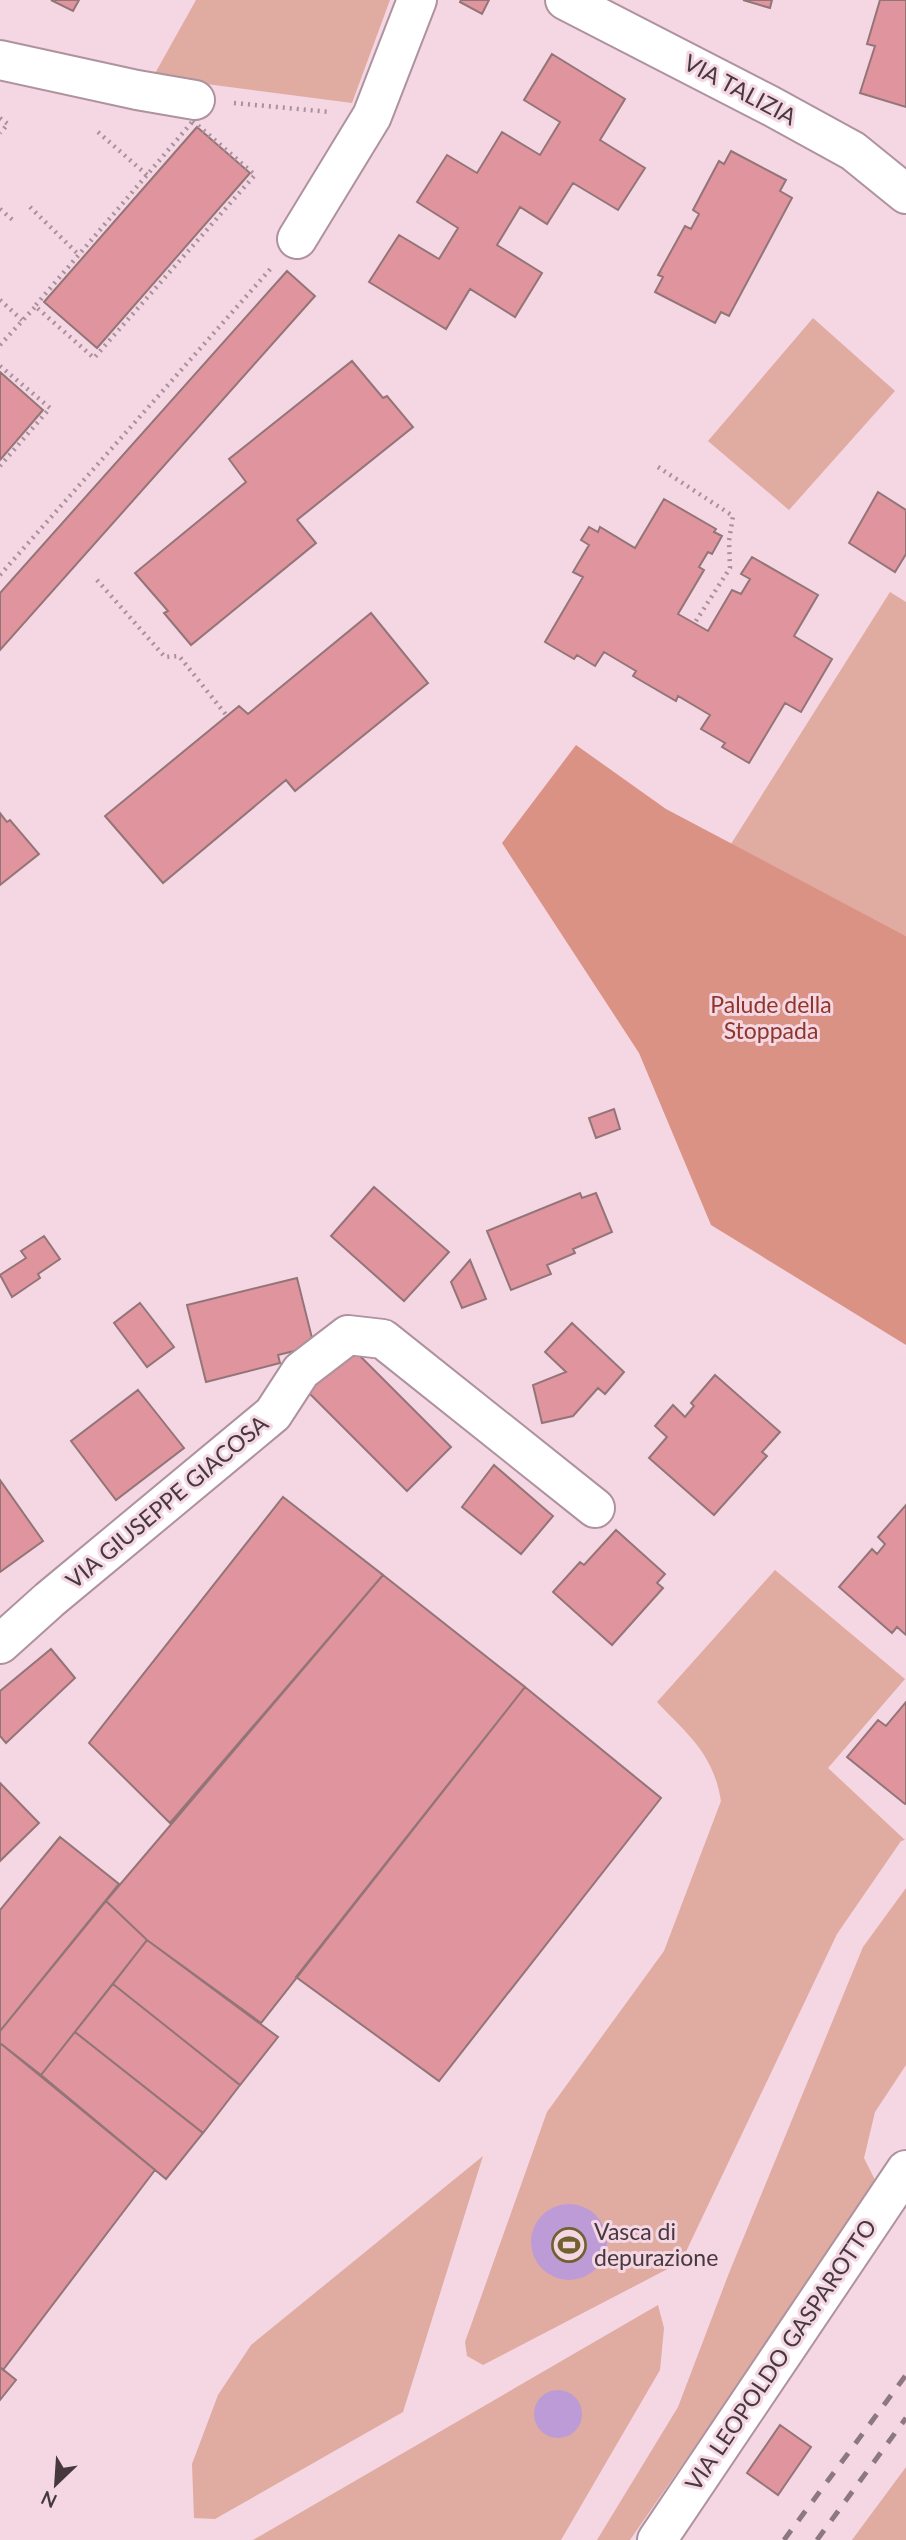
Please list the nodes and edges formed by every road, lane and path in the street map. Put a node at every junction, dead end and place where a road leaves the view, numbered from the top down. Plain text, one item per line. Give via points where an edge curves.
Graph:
1 (417, 0) edge
2 (565, 0) edge
3 (0, 60) edge
4 (195, 100) joint
5 (372, 116) junction
6 (0, 117) edge
7 (99, 132) dead end
8 (0, 133) edge
9 (147, 175) junction
10 (906, 194) edge
11 (30, 207) dead end
12 (0, 209) edge
13 (15, 222) dead end
14 (297, 239) joint
15 (79, 255) junction
16 (0, 300) edge
17 (35, 306) junction
18 (22, 320) junction
19 (0, 345) edge
20 (0, 366) edge
21 (0, 466) edge
22 (658, 467) dead end
23 (0, 575) edge
24 (97, 580) dead end
25 (695, 624) dead end
26 (227, 716) dead end
27 (595, 1508) dead end
28 (0, 1644) edge
29 (906, 2170) edge
30 (656, 2540) edge

1 - 5 street
2 - 10 street, VIA TALIZIA via 853,151
3 - 4 street
4 - 5 path
5 - 14 street
6 - 8 path via 8,124
7 - 9 path
9 - 15 path
9 - 17 path via 193,121 255,175 94,358
11 - 15 path
12 - 13 path
14 - 23 path
15 - 17 path
16 - 18 path
17 - 18 path
18 - 19 path
20 - 21 path via 50,408
22 - 25 path via 733,516 730,568
24 - 26 path via 165,657 179,656
27 - 28 street, VIA GIUSEPPE GIACOSA via 383,1339 348,1335 301,1371 272,1414
29 - 30 street, VIA LEOPOLDO GASPAROTTO

